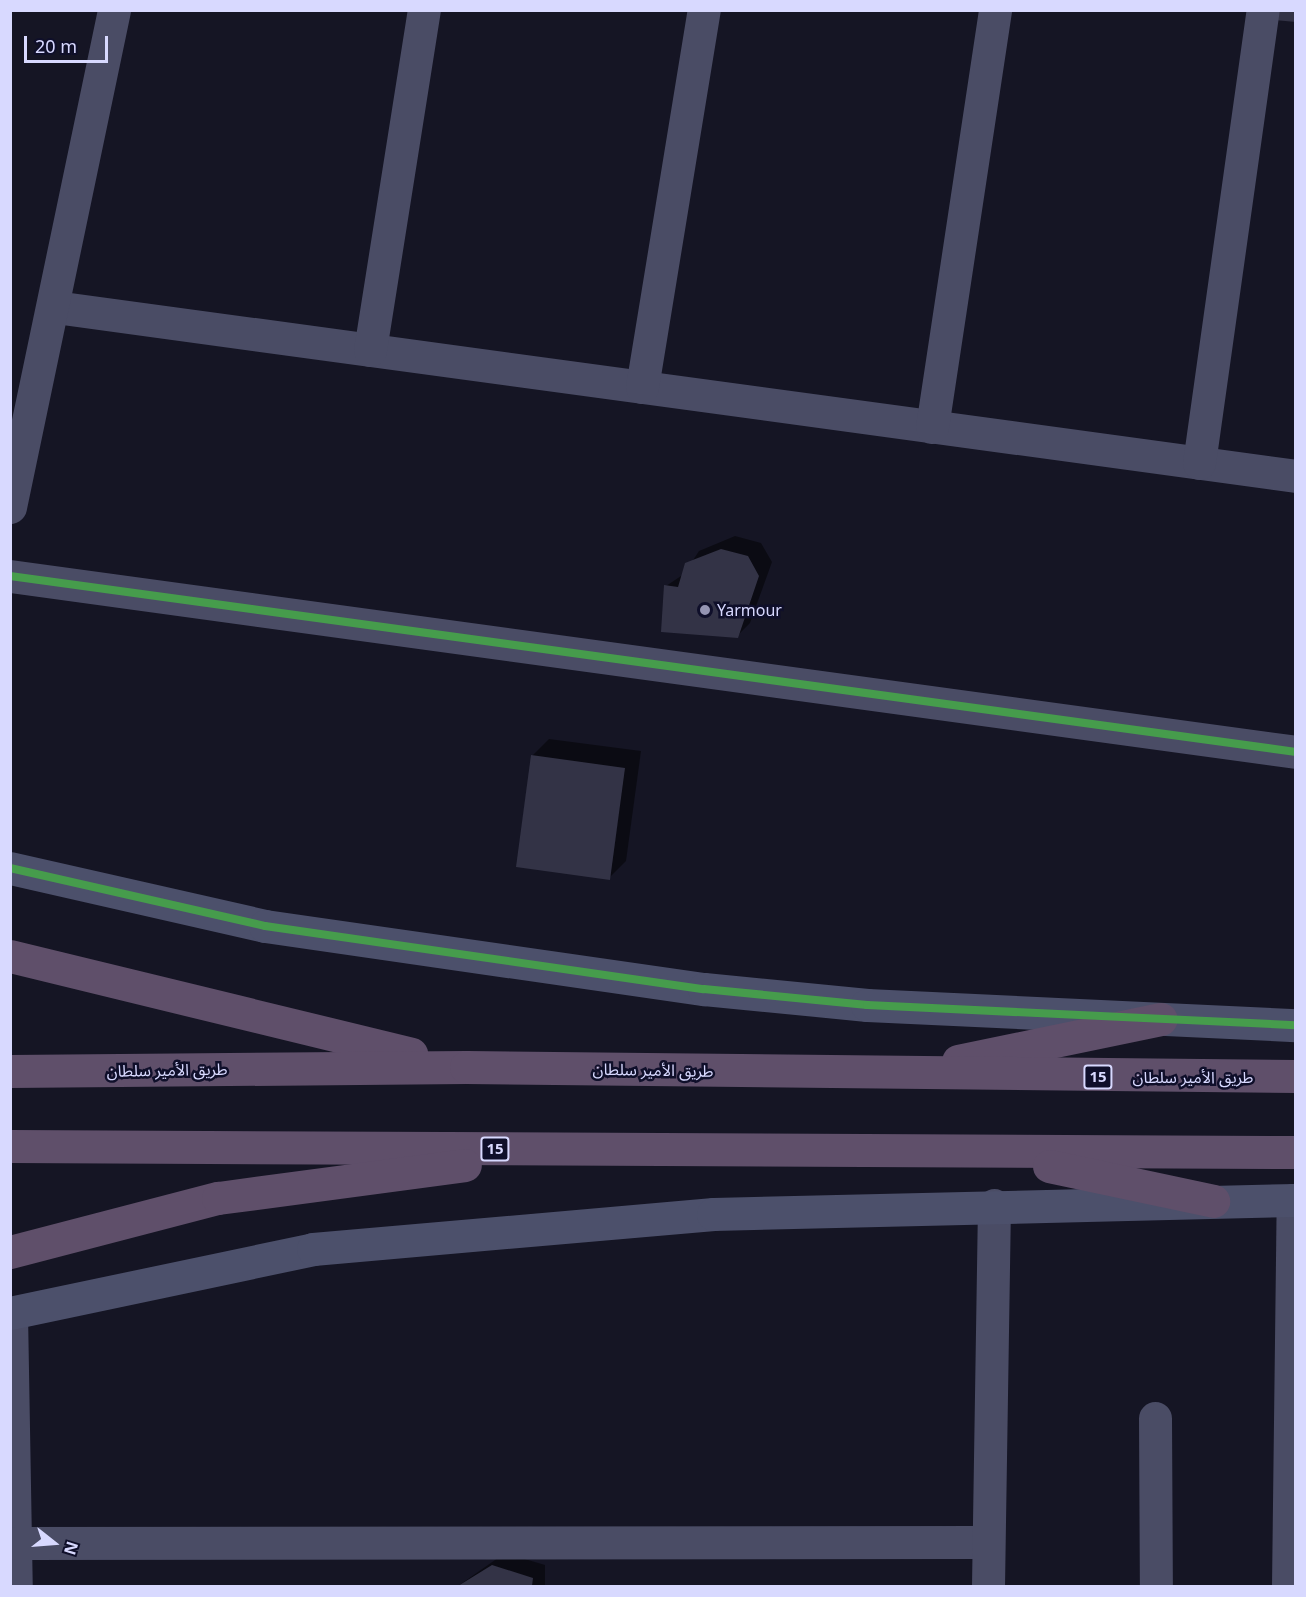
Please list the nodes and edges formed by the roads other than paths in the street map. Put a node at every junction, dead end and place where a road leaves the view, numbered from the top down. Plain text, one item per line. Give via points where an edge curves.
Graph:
1 (114, 10) edge
2 (424, 10) edge
3 (704, 10) edge
4 (995, 10) edge
5 (1263, 10) edge
6 (55, 307) junction
7 (370, 350) junction
8 (642, 387) junction
9 (932, 427) junction
10 (1199, 463) junction
11 (1296, 476) edge
12 (10, 507) edge
13 (10, 576) edge
14 (1296, 752) edge
15 (10, 868) edge
16 (10, 957) edge
17 (1161, 1019) junction
18 (1296, 1025) edge
19 (466, 1067) junction
20 (10, 1071) edge
21 (900, 1074) junction
22 (1296, 1076) edge
23 (10, 1146) edge
24 (586, 1149) junction
25 (979, 1152) junction
26 (1296, 1152) edge
27 (1294, 1200) edge
28 (1213, 1201) junction
29 (994, 1204) junction
30 (10, 1252) edge
31 (11, 1313) edge
32 (1155, 1418) dead end
33 (988, 1542) junction
34 (15, 1543) junction
35 (16, 1587) edge
36 (988, 1587) edge
37 (1156, 1587) edge
38 (1288, 1587) edge

1 - 6 street
2 - 7 street
3 - 8 street
4 - 9 street
5 - 10 street
6 - 7 street
6 - 12 street
7 - 8 street
8 - 9 street
9 - 10 street
10 - 11 street
13 - 14 street
15 - 17 street via 265,926 472,959 867,1005
16 - 19 highway
17 - 18 street
17 - 21 highway
19 - 20 highway, طريق الأمير سلطان / 15
19 - 21 highway, طريق الأمير سلطان / 15
21 - 22 highway, طريق الأمير سلطان / 15
23 - 24 highway, 15
24 - 25 highway, 15
24 - 30 highway via 218,1198
25 - 26 highway, 15
25 - 28 highway
27 - 28 street
27 - 38 street
28 - 29 street
29 - 31 street via 713,1214 313,1249
29 - 33 street
31 - 34 street
32 - 37 street
33 - 34 street
33 - 36 street
34 - 35 street

